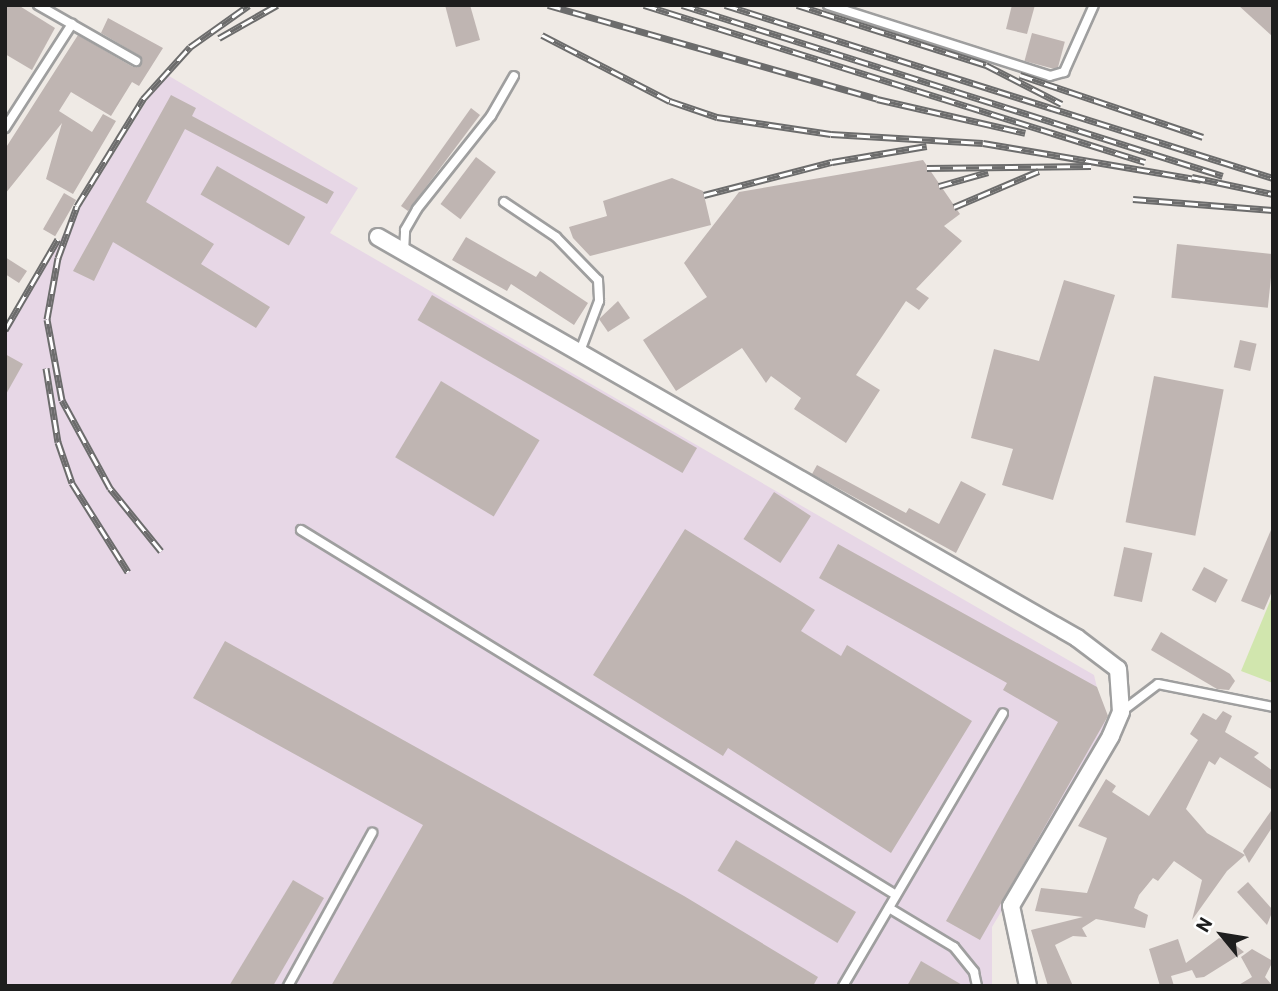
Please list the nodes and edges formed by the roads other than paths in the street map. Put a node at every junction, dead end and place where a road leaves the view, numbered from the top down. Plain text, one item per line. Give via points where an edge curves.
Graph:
1 (38, 5) edge
2 (828, 5) edge
3 (1094, 5) edge
4 (72, 24) junction
5 (136, 61) dead end
6 (514, 76) dead end
7 (5, 128) edge
8 (504, 202) dead end
9 (378, 237) dead end
10 (404, 252) junction
11 (579, 354) junction
12 (301, 530) dead end
13 (1273, 707) edge
14 (1121, 712) junction
15 (1003, 713) dead end
16 (372, 833) dead end
17 (896, 895) junction
18 (889, 908) junction
19 (288, 986) edge
20 (843, 986) edge
21 (977, 986) edge
22 (1028, 986) edge

1 - 4 lane
2 - 3 lane via 1050,76 1064,72
4 - 5 lane
4 - 7 lane
6 - 10 lane via 491,116 417,209 405,230
8 - 11 lane via 555,237 598,280 599,301
9 - 10 street
10 - 11 street
11 - 14 street via 1077,638 1118,669
12 - 17 lane
13 - 14 lane via 1158,684
14 - 22 street via 1011,906
15 - 17 lane
16 - 19 lane
17 - 18 lane
18 - 20 lane
18 - 21 lane via 954,947 975,972

